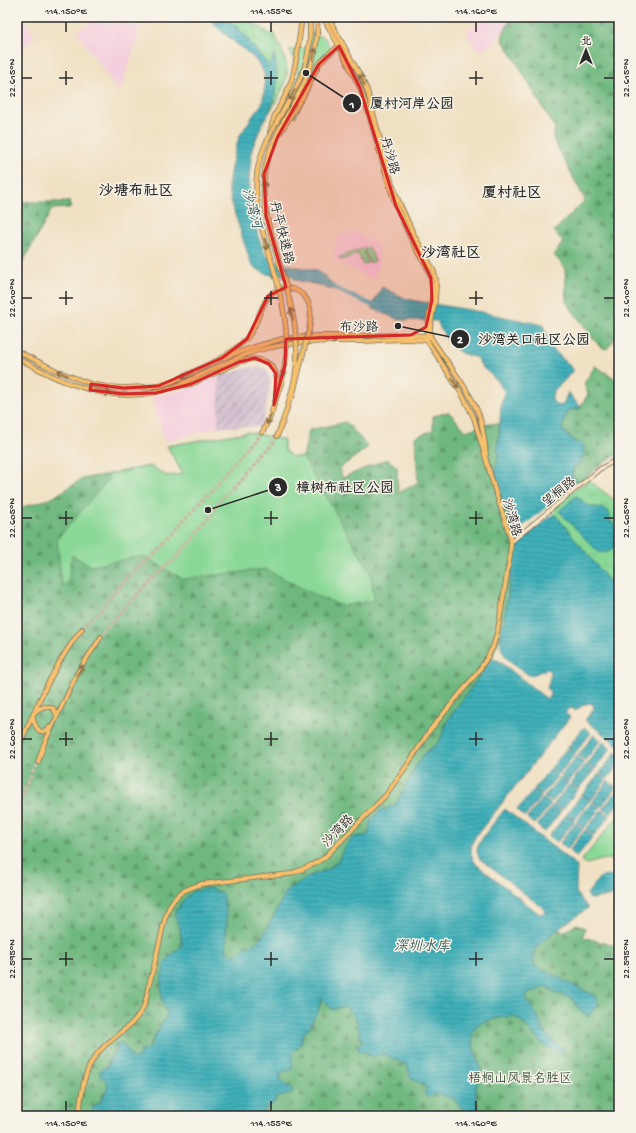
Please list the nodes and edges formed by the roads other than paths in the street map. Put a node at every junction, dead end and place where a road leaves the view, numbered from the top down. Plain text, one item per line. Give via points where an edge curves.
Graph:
1 (302, 17) edge
2 (310, 17) edge
3 (317, 17) edge
4 (323, 17) edge
5 (328, 17) edge
6 (339, 46) junction
7 (269, 136) junction
8 (264, 174) junction
9 (434, 301) junction
10 (429, 322) junction
11 (412, 335) junction
12 (428, 337) junction
13 (17, 351) edge
14 (17, 358) edge
15 (222, 358) junction
16 (91, 384) junction
17 (174, 386) junction
18 (90, 390) junction
19 (274, 405) junction
20 (283, 421) junction
21 (262, 433) tunnel mouth
22 (277, 436) tunnel mouth
23 (619, 458) edge
24 (511, 542) junction
25 (82, 629) tunnel mouth
26 (101, 637) tunnel mouth
27 (34, 713) junction
28 (57, 717) junction
29 (54, 722) junction
30 (17, 750) edge
31 (38, 760) tunnel mouth
32 (79, 1116) edge

1 - 7 main road, bridge via 293,75 274,117
2 -> 7 main road, 丹平快速路, bridge via 310,38 305,65
8 -> 3 main road, 丹平快速路, bridge via 278,130 312,65
4 - 6 main road, 丹沙路
9 -> 5 main road, 丹沙路 via 436,280 433,269 413,233 392,184 367,90
6 - 8 main road, bridge via 319,64 278,136
6 - 9 main road, 丹沙路 via 360,88 396,206 428,269
7 -> 19 main road, 丹平快速路, bridge via 259,163 256,188 262,231 279,288 286,330 285,365
20 -> 8 main road, 丹平快速路, bridge via 295,376 296,347 289,301 266,216
9 - 10 main road
10 - 11 main road via 423,331
10 - 12 main road
11 - 12 main road, 布沙路
11 - 15 main road, 布沙路 via 291,338 268,342
17 -> 12 main road, 布沙路 via 246,354 274,347 300,343
12 - 24 main road, 沙湾路 via 469,395 479,416 487,462
16 -> 13 main road, 布沙路
14 - 18 main road, 布沙路 via 61,380
15 -> 16 main road, 布沙路 via 158,386 107,388
15 - 20 main road, bridge via 251,333 265,300 272,293 280,289 293,289 303,294 309,304 311,315 294,393
16 - 18 main road
18 -> 17 main road, 布沙路 via 140,395 156,393
17 - 19 main road, bridge via 191,384 254,358 272,366 276,374
19 -> 21 main road, 丹平快速路
20 - 22 main road, 丹平快速路
23 - 24 main road, 望桐路 via 600,469
24 - 32 main road, 沙湾路 via 498,629 491,652 478,672 430,730 385,796 328,854 312,866 289,874 202,884 183,892 173,902 165,919 143,1008 134,1021 94,1057 88,1068
25 - 27 main road via 50,677
28 -> 26 main road via 79,670
27 - 28 main road via 43,707 49,707 56,711
27 - 29 main road via 34,724 39,730 47,730
27 - 30 main road
28 - 29 main road
29 - 31 main road

